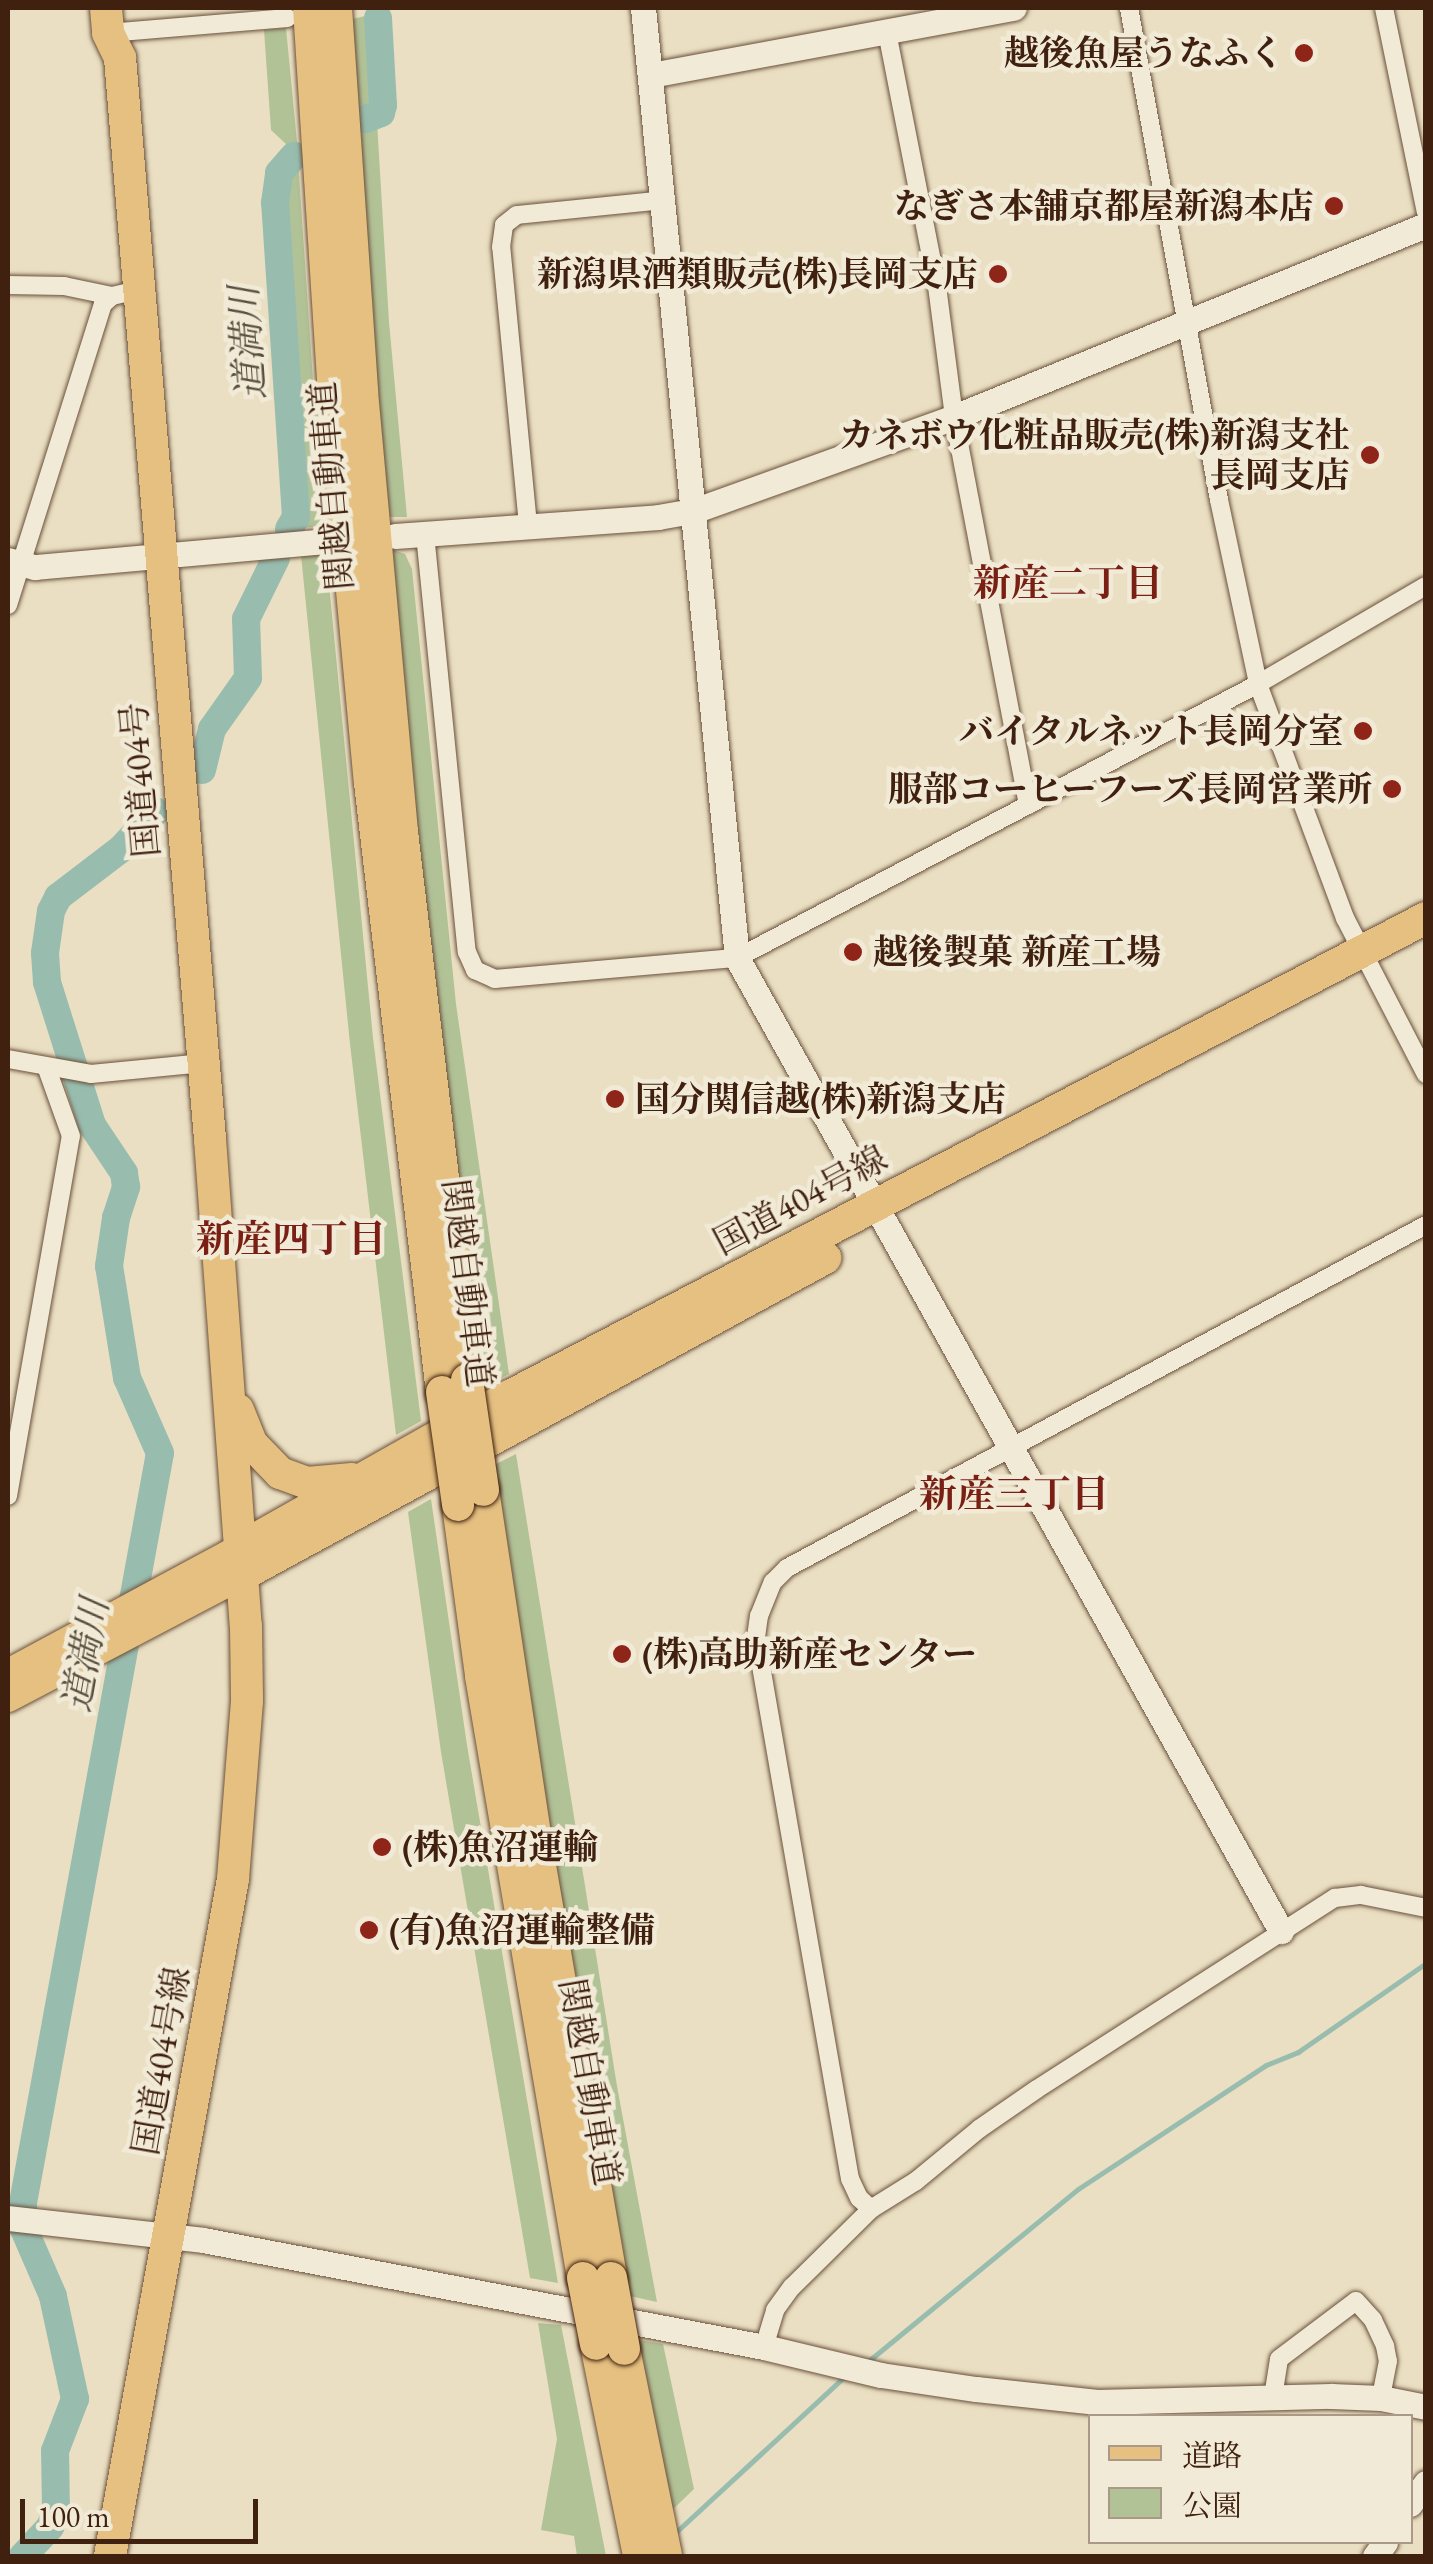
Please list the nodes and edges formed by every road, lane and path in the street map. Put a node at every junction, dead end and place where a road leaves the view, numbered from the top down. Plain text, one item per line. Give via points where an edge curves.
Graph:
1 (336, 8) edge
2 (643, 8) edge
3 (1014, 8) edge
4 (1129, 8) edge
5 (1384, 8) edge
6 (298, 12) edge
7 (107, 20) edge
8 (887, 32) junction
9 (652, 75) junction
10 (664, 200) junction
11 (1426, 212) edge
12 (1426, 225) edge
13 (8, 284) edge
14 (125, 293) junction
15 (1187, 324) junction
16 (954, 417) junction
17 (696, 510) junction
18 (528, 525) junction
19 (425, 534) junction
20 (395, 536) dead end
21 (324, 541) dead end
22 (159, 554) junction
23 (14, 562) edge
24 (1426, 586) edge
25 (8, 605) edge
26 (1258, 684) junction
27 (1028, 805) junction
28 (1426, 918) edge
29 (1426, 941) edge
30 (737, 958) junction
31 (1366, 961) junction
32 (8, 1059) edge
33 (203, 1063) junction
34 (48, 1069) junction
35 (1426, 1074) edge
36 (884, 1215) junction
37 (1426, 1224) edge
38 (226, 1373) junction
39 (454, 1386) junction
40 (1013, 1448) junction
41 (373, 1475) junction
42 (8, 1496) edge
43 (240, 1562) junction
44 (8, 1673) edge
45 (8, 1698) edge
46 (1426, 1908) edge
47 (1281, 1931) junction
48 (871, 2208) junction
49 (8, 2218) edge
50 (172, 2235) junction
51 (764, 2347) junction
52 (1273, 2397) junction
53 (1381, 2398) junction
54 (1426, 2407) edge
55 (651, 2546) edge
56 (110, 2556) edge

1 - 39 highway, 関越自動車道 via 362,392
2 - 9 street
3 - 8 street
4 - 15 street
5 - 11 street
6 - 7 street
6 - 39 highway, 関越自動車道 via 370,783
7 - 14 highway, 国道404号 via 120,58
8 - 9 street
8 - 16 street
9 - 10 street
10 - 17 street
10 - 18 street via 517,216 504,225 500,247
12 - 15 street
13 - 14 street
14 - 22 highway, 国道404号
14 - 23 street via 103,304
15 - 16 street
15 - 26 street
16 - 17 street
16 - 27 street
17 - 18 street
17 - 30 street
18 - 19 street
19 - 20 street
19 - 30 street via 467,952 475,970 517,979
21 - 22 street
22 - 23 street via 35,568
22 - 33 highway, 国道404号
23 - 25 street
24 - 26 street
26 - 27 street
26 - 31 street
27 - 30 street
28 - 31 highway, 国道404号線
29 - 31 highway, 国道404号線
30 - 36 street
31 - 35 street
31 - 36 highway, 国道404号線
32 - 34 street
33 - 34 street via 91,1074
33 - 38 highway, 国道404号
34 - 42 street via 71,1136
36 - 40 street
36 - 41 highway, 国道404号線 via 510,1396
36 - 43 highway, 国道404号線
37 - 40 street
38 - 41 highway via 251,1443 280,1473 330,1484
38 - 43 highway, 国道404号
39 - 55 highway, 関越自動車道, bridge via 536,1841 597,2278
40 - 47 street
40 - 48 street via 788,1568 773,1582 758,1616 756,1637 846,2158 859,2198
41 - 43 highway, 国道404号線
43 - 44 main road
43 - 45 main road
43 - 50 highway, 国道404号線 via 247,1701 233,1879
46 - 47 street via 1349,1895
47 - 48 street via 1037,2089 916,2182
48 - 51 street via 792,2286
49 - 50 street
50 - 51 street
50 - 56 highway, 国道404号線
51 - 52 street via 881,2375 1045,2398 1145,2404
52 - 53 street
52 - 53 street via 1279,2359 1356,2300 1385,2346
53 - 54 street

